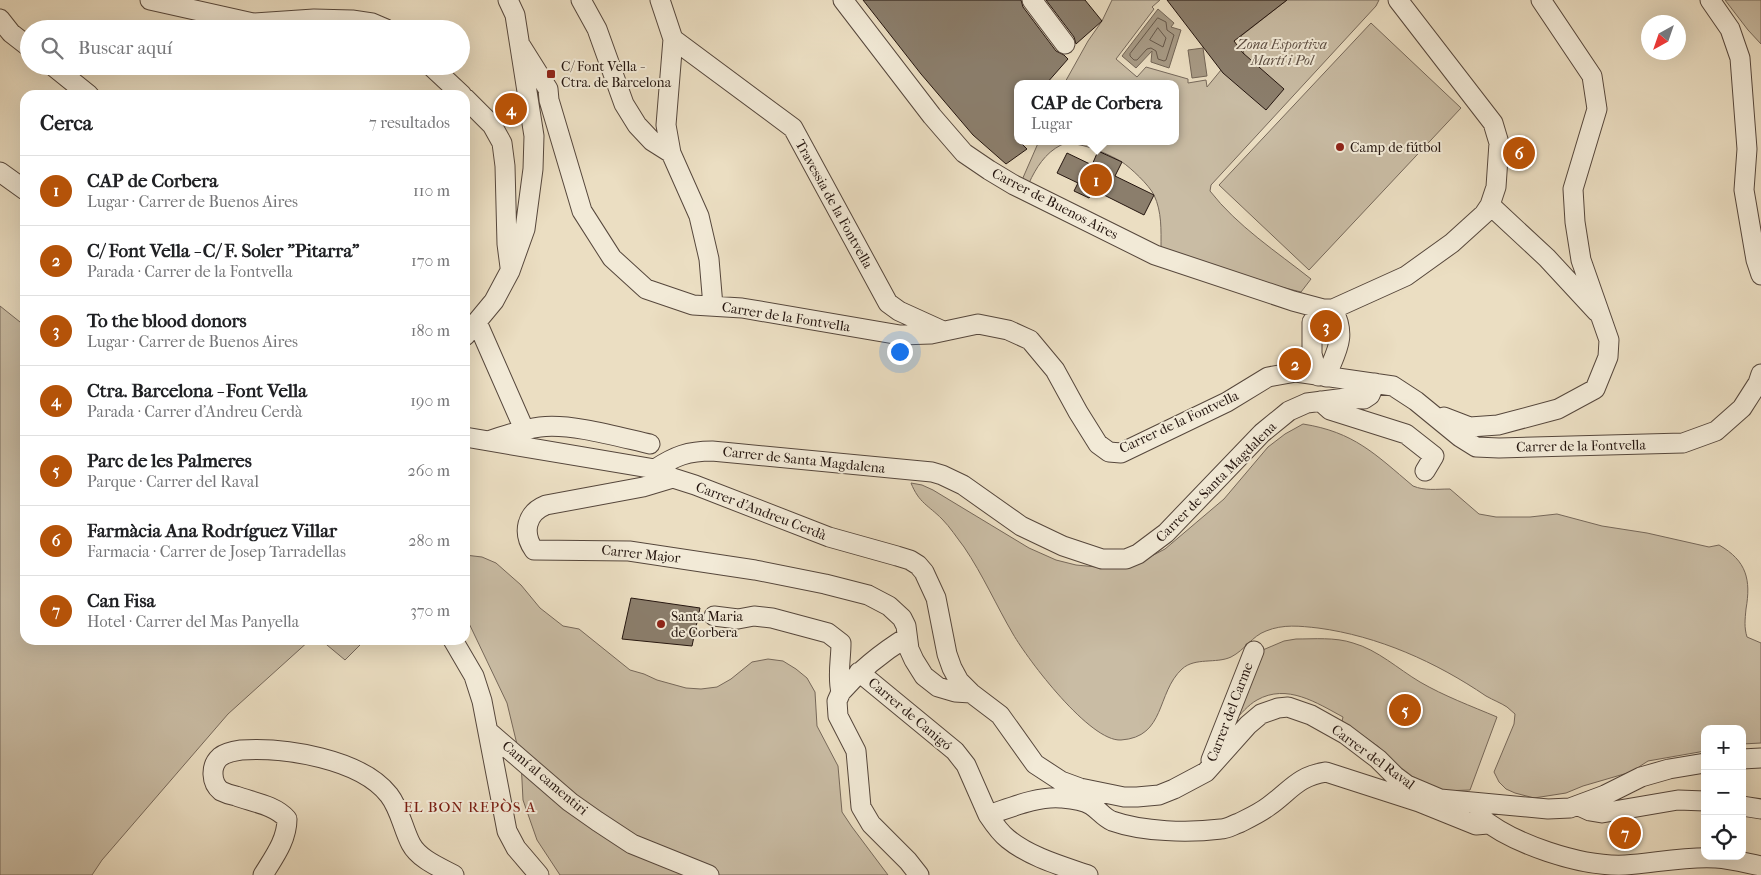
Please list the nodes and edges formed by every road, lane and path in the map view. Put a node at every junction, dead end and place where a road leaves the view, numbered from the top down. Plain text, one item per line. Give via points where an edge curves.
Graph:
1 (150, 0) edge
2 (508, 0) edge
3 (581, 0) edge
4 (660, 0) edge
5 (842, 0) edge
6 (1032, 0) edge
7 (1398, 0) edge
8 (1541, 0) edge
9 (1710, 0) edge
10 (0, 19) edge
11 (239, 20) edge
12 (298, 20) edge
13 (352, 20) edge
14 (673, 39) junction
15 (20, 40) edge
16 (1065, 44) dead end
17 (521, 46) junction
18 (64, 75) edge
19 (441, 75) edge
20 (82, 90) edge
21 (457, 90) edge
22 (528, 94) junction
23 (550, 100) junction
24 (470, 103) edge
25 (1754, 145) edge
26 (671, 153) junction
27 (0, 172) edge
28 (20, 186) edge
29 (1490, 205) junction
30 (510, 270) junction
31 (1761, 275) edge
32 (713, 306) junction
33 (1328, 309) junction
34 (1602, 318) junction
35 (477, 322) junction
36 (470, 330) edge
37 (944, 332) junction
38 (1312, 354) junction
39 (1296, 372) junction
40 (1761, 374) edge
41 (1322, 376) junction
42 (1376, 383) junction
43 (1320, 401) junction
44 (1429, 410) junction
45 (524, 430) junction
46 (470, 438) edge
47 (488, 441) junction
48 (650, 444) dead end
49 (655, 469) junction
50 (1425, 471) dead end
51 (673, 478) junction
52 (714, 616) dead end
53 (906, 637) junction
54 (457, 645) edge
55 (1254, 651) dead end
56 (859, 672) junction
57 (841, 692) junction
58 (971, 693) junction
59 (489, 732) junction
60 (1761, 758) edge
61 (1746, 759) edge
62 (1701, 765) edge
63 (1206, 772) junction
64 (1149, 797) junction
65 (1461, 801) junction
66 (1701, 801) edge
67 (1091, 805) junction
68 (1579, 806) junction
69 (1746, 807) edge
70 (1761, 809) edge
71 (988, 815) junction
72 (1488, 824) junction
73 (1761, 866) edge
74 (263, 875) edge
75 (454, 875) edge
76 (539, 875) edge
77 (709, 875) edge
78 (919, 875) edge
79 (1088, 875) edge

1 - 11 street
2 - 17 street via 515,15
3 - 26 street via 597,29 624,104 647,136
4 - 14 street
5 - 33 street, Carrer de Buenos Aires via 932,116 964,153 989,170 1155,255 1293,301
6 - 16 street
7 - 29 street via 1493,123 1499,143 1496,187
8 - 34 street via 1592,76 1597,109 1573,189 1580,260
9 - 25 street via 1730,29 1740,58
10 - 15 street
12 - 13 street
14 - 26 street via 666,125
14 - 37 street, Travessia de la Fontvella via 793,128 888,303
17 - 22 street
17 - 23 street, Carrer de la Fontvella via 548,90
18 - 20 street
19 - 21 street
22 - 23 street
22 - 30 street via 534,136 533,169 525,229
23 - 32 street, Carrer de la Fontvella via 582,211 612,258 646,289 692,305
24 - 30 street via 492,125 502,143
25 - 31 street via 1744,190
26 - 32 street via 699,216 709,259
27 - 28 street
29 - 33 street via 1452,243 1406,276
29 - 34 street via 1547,258
30 - 35 street via 494,301
32 - 37 street, Carrer de la Fontvella via 900,335
33 - 38 street via 1312,322
33 - 41 street via 1340,322 1341,336
34 - 44 street via 1609,340 1608,357 1595,389 1558,409 1498,426 1470,428
35 - 36 street
35 - 45 street
37 - 39 street, Carrer de la Fontvella via 978,324 1008,330 1030,340 1055,370 1098,444 1108,452 1121,453 1227,402 1268,377
38 - 39 street
38 - 41 street
39 - 41 street, Carrer de la Fontvella
40 - 44 street, Carrer de la Fontvella via 1742,408 1716,431 1684,443 1476,447
41 - 42 street, Carrer de la Fontvella
42 - 43 street, Carrer de Santa Magdalena via 1364,399
42 - 44 street, Carrer de la Fontvella via 1393,386
43 - 49 street, Carrer de Santa Magdalena via 1289,411 1262,433 1166,533 1138,554 1120,560 1102,559 1047,539 1013,521 963,485 932,472 712,451 679,455
43 - 50 street via 1330,410 1406,434 1434,456
45 - 47 street
45 - 48 street via 542,426 574,428
46 - 47 street, Carrer d'Andreu Cerdà
47 - 49 street, Carrer d'Andreu Cerdà
49 - 51 street, Carrer d'Andreu Cerdà
51 - 53 street, Carrer Major via 536,509 529,519 529,543 534,550 629,551 690,559 860,592 889,606 902,618
51 - 58 street, Carrer d'Andreu Cerdà via 830,537 898,556 918,565 936,598 952,668
52 - 57 street via 738,620 754,616 772,618 828,633 841,643 838,679
53 - 56 street
53 - 58 street via 924,676 938,687
54 - 59 street via 474,676
55 - 63 street, Carrer del Carme
56 - 57 street
56 - 71 street, Carrer de Canigó via 954,751 966,765
57 - 78 street via 837,701 838,716 856,751 861,807 871,824
58 - 64 street, Carrer del Raval via 1000,714 1028,756 1046,773 1097,792
59 - 76 street via 507,831 516,848
59 - 77 street, Camí al camentiri via 570,802 632,844
60 - 61 street
62 - 68 street via 1641,777
63 - 64 street, Carrer del Raval via 1174,789
63 - 65 street, Carrer del Raval via 1257,717 1270,710 1288,707 1311,714 1345,734 1407,785 1440,799
64 - 67 street via 1139,807 1128,809
65 - 68 street, Carrer del Raval via 1548,809
65 - 72 street
66 - 68 street via 1678,800 1602,813
67 - 71 street via 1069,799 1048,799
67 - 72 street via 1115,822 1145,828 1190,832 1224,829 1268,806 1303,779 1326,772 1419,802 1476,825
69 - 70 street
71 - 79 street, Carrer de Canigó via 1009,840 1035,855
72 - 73 street via 1519,842 1596,864 1714,858
74 - 75 street via 284,838 287,819 271,808 221,790 212,773 214,764 221,756 235,750 285,751 355,769 376,782 390,796 411,844 422,856

